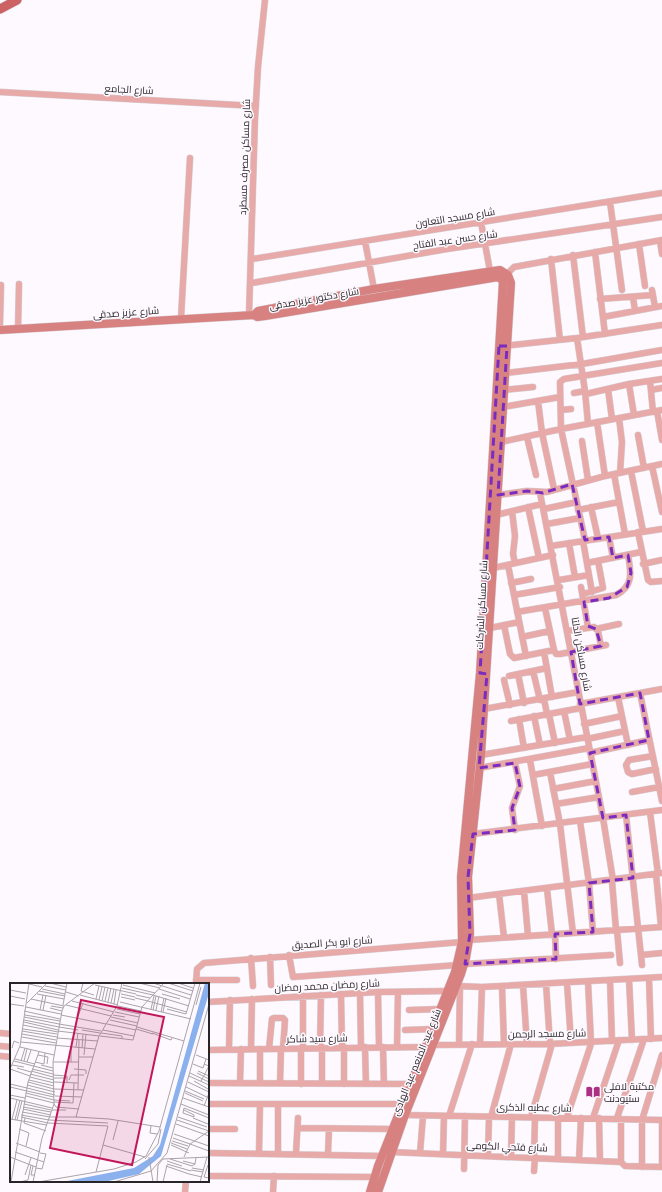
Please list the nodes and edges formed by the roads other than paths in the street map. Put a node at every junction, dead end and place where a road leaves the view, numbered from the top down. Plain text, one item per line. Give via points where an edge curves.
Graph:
1 (17, 0) edge
2 (265, 0) edge
3 (0, 9) edge
4 (0, 92) edge
5 (256, 106) junction
6 (190, 158) dead end
7 (662, 193) edge
8 (610, 202) junction
9 (662, 217) edge
10 (481, 222) junction
11 (613, 225) junction
12 (661, 240) edge
13 (365, 241) junction
14 (639, 244) junction
15 (485, 245) junction
16 (616, 248) junction
17 (595, 252) junction
18 (662, 254) edge
19 (573, 255) junction
20 (551, 259) junction
21 (252, 260) junction
22 (369, 263) junction
23 (490, 271) junction
24 (506, 273) junction
25 (504, 281) junction
26 (252, 283) junction
27 (19, 284) dead end
28 (1, 285) edge
29 (645, 286) dead end
30 (374, 290) junction
31 (622, 290) dead end
32 (633, 297) junction
33 (600, 299) junction
34 (0, 303) edge
35 (659, 307) edge
36 (635, 311) junction
37 (252, 315) junction
38 (602, 317) junction
39 (181, 318) junction
40 (0, 324) edge
41 (662, 325) edge
42 (18, 329) junction
43 (0, 330) edge
44 (605, 334) junction
45 (580, 337) junction
46 (560, 340) junction
47 (503, 346) junction
48 (662, 350) edge
49 (662, 363) edge
50 (582, 364) junction
51 (505, 373) junction
52 (583, 376) junction
53 (662, 379) edge
54 (650, 381) junction
55 (629, 384) junction
56 (533, 387) dead end
57 (662, 388) edge
58 (608, 389) junction
59 (504, 390) junction
60 (651, 390) junction
61 (586, 393) junction
62 (574, 394) dead end
63 (560, 397) junction
64 (538, 401) junction
65 (503, 407) junction
66 (571, 408) dead end
67 (561, 410) junction
68 (658, 411) edge
69 (634, 415) junction
70 (616, 419) junction
71 (597, 422) junction
72 (588, 424) junction
73 (561, 429) junction
74 (542, 434) junction
75 (638, 435) dead end
76 (528, 437) junction
77 (662, 440) edge
78 (582, 441) dead end
79 (501, 442) junction
80 (662, 464) edge
81 (652, 466) junction
82 (644, 468) junction
83 (631, 471) junction
84 (617, 473) junction
85 (536, 475) dead end
86 (605, 476) junction
87 (588, 480) junction
88 (572, 484) junction
89 (554, 489) junction
90 (540, 493) junction
91 (498, 495) junction
92 (577, 502) junction
93 (619, 502) junction
94 (528, 507) junction
95 (543, 507) junction
96 (592, 507) junction
97 (578, 510) junction
98 (512, 511) junction
99 (662, 512) edge
100 (496, 515) junction
101 (580, 518) junction
102 (547, 524) junction
103 (662, 529) edge
104 (640, 532) junction
105 (625, 534) junction
106 (609, 537) junction
107 (598, 538) junction
108 (584, 540) junction
109 (569, 543) junction
110 (551, 546) junction
111 (641, 552) junction
112 (553, 555) junction
113 (628, 555) junction
114 (539, 558) junction
115 (613, 558) junction
116 (662, 560) edge
117 (598, 561) junction
118 (587, 563) junction
119 (511, 564) junction
120 (643, 564) junction
121 (493, 568) junction
122 (589, 575) junction
123 (575, 577) junction
124 (531, 579) dead end
125 (662, 581) edge
126 (511, 583) junction
127 (559, 586) junction
128 (581, 587) dead end
129 (592, 592) junction
130 (583, 594) junction
131 (514, 597) junction
132 (584, 602) junction
133 (563, 605) junction
134 (545, 608) junction
135 (517, 612) junction
136 (519, 622) junction
137 (619, 624) dead end
138 (504, 625) junction
139 (588, 627) junction
140 (490, 628) junction
141 (596, 629) junction
142 (550, 631) junction
143 (567, 631) junction
144 (522, 637) junction
145 (554, 650) junction
146 (544, 652) junction
147 (571, 652) junction
148 (526, 656) junction
149 (547, 668) junction
150 (534, 671) junction
151 (483, 673) junction
152 (518, 674) junction
153 (662, 689) edge
154 (578, 692) junction
155 (640, 693) junction
156 (552, 697) junction
157 (618, 697) junction
158 (542, 699) junction
159 (524, 703) junction
160 (510, 705) junction
161 (581, 706) junction
162 (484, 709) junction
163 (564, 711) junction
164 (548, 714) junction
165 (534, 716) junction
166 (622, 716) junction
167 (519, 719) junction
168 (511, 720) dead end
169 (584, 724) junction
170 (625, 731) junction
171 (587, 738) junction
172 (570, 740) junction
173 (649, 740) junction
174 (555, 743) junction
175 (628, 745) junction
176 (540, 746) junction
177 (524, 748) junction
178 (590, 751) junction
179 (481, 755) junction
180 (653, 756) junction
181 (530, 760) junction
182 (515, 763) junction
183 (592, 764) junction
184 (662, 765) edge
185 (479, 768) junction
186 (655, 768) junction
187 (550, 772) junction
188 (533, 775) junction
189 (596, 780) junction
190 (659, 787) junction
191 (553, 789) junction
192 (632, 792) dead end
193 (599, 797) junction
194 (662, 801) edge
195 (556, 804) junction
196 (662, 810) edge
197 (650, 812) junction
198 (626, 815) junction
199 (603, 818) junction
200 (580, 821) junction
201 (560, 824) junction
202 (542, 826) junction
203 (515, 830) junction
204 (473, 834) junction
205 (659, 874) edge
206 (633, 878) junction
207 (613, 881) junction
208 (589, 883) junction
209 (568, 886) junction
210 (547, 889) junction
211 (524, 892) junction
212 (499, 894) junction
213 (468, 898) junction
214 (662, 927) edge
215 (616, 930) junction
216 (638, 930) junction
217 (593, 932) junction
218 (573, 933) junction
219 (553, 934) junction
220 (528, 936) junction
221 (504, 937) junction
222 (466, 941) junction
223 (662, 953) edge
224 (641, 954) junction
225 (289, 955) junction
226 (611, 956) dead end
227 (270, 957) junction
228 (251, 958) junction
229 (556, 958) junction
230 (620, 962) dead end
231 (461, 965) junction
232 (642, 965) dead end
233 (292, 975) junction
234 (662, 977) edge
235 (649, 978) junction
236 (629, 979) junction
237 (237, 980) dead end
238 (610, 980) junction
239 (196, 982) edge
240 (588, 982) junction
241 (292, 983) dead end
242 (567, 983) junction
243 (546, 984) junction
244 (271, 985) dead end
245 (523, 985) junction
246 (253, 986) dead end
247 (458, 986) junction
248 (502, 986) junction
249 (482, 987) junction
250 (448, 990) junction
251 (378, 992) junction
252 (398, 992) junction
253 (360, 993) junction
254 (341, 994) junction
255 (321, 995) junction
256 (303, 996) junction
257 (252, 999) junction
258 (230, 1000) junction
259 (209, 1002) edge
260 (441, 1009) junction
261 (409, 1010) dead end
262 (415, 1022) dead end
263 (433, 1029) junction
264 (405, 1030) dead end
265 (415, 1030) junction
266 (0, 1033) edge
267 (10, 1034) edge
268 (662, 1038) edge
269 (644, 1039) junction
270 (651, 1039) junction
271 (619, 1040) junction
272 (632, 1040) junction
273 (592, 1041) junction
274 (612, 1041) junction
275 (570, 1042) junction
276 (459, 1044) junction
277 (472, 1044) junction
278 (480, 1044) junction
279 (504, 1044) junction
280 (511, 1044) junction
281 (527, 1044) junction
282 (551, 1044) junction
283 (0, 1046) edge
284 (430, 1046) junction
285 (10, 1047) edge
286 (321, 1047) junction
287 (343, 1047) junction
288 (363, 1047) junction
289 (381, 1047) junction
290 (397, 1047) junction
291 (302, 1048) junction
292 (228, 1049) junction
293 (241, 1049) junction
294 (251, 1049) junction
295 (260, 1049) junction
296 (269, 1049) junction
297 (282, 1049) junction
298 (209, 1050) edge
299 (662, 1055) edge
300 (209, 1083) edge
301 (240, 1083) junction
302 (260, 1083) junction
303 (280, 1083) junction
304 (301, 1084) junction
305 (322, 1084) junction
306 (344, 1084) junction
307 (366, 1084) junction
308 (384, 1084) junction
309 (411, 1084) junction
310 (209, 1104) edge
311 (260, 1104) junction
312 (278, 1104) junction
313 (403, 1104) junction
314 (405, 1115) junction
315 (423, 1116) junction
316 (447, 1116) junction
317 (465, 1116) junction
318 (490, 1117) junction
319 (512, 1117) junction
320 (533, 1117) junction
321 (558, 1117) junction
322 (567, 1117) junction
323 (298, 1118) dead end
324 (580, 1118) junction
325 (596, 1118) junction
326 (619, 1118) junction
327 (642, 1120) junction
328 (662, 1120) edge
329 (298, 1128) junction
330 (209, 1129) edge
331 (235, 1129) dead end
332 (329, 1129) junction
333 (393, 1129) junction
334 (662, 1143) edge
335 (391, 1152) junction
336 (209, 1153) edge
337 (259, 1153) junction
338 (278, 1153) junction
339 (296, 1153) junction
340 (328, 1153) junction
341 (420, 1153) junction
342 (443, 1154) junction
343 (464, 1155) junction
344 (383, 1156) junction
345 (488, 1156) junction
346 (511, 1156) junction
347 (535, 1157) junction
348 (558, 1158) junction
349 (579, 1160) junction
350 (600, 1161) junction
351 (622, 1162) junction
352 (642, 1166) junction
353 (662, 1167) edge
354 (464, 1169) dead end
355 (534, 1171) dead end
356 (209, 1176) edge
357 (274, 1176) junction
358 (374, 1177) junction
359 (186, 1182) edge
360 (185, 1192) edge
361 (273, 1192) edge
362 (370, 1192) edge
363 (378, 1192) edge

1 - 3 main road
2 - 5 street, شارع مساكن مصرف مسطرد
4 - 5 street, شارع الجامع
5 - 21 street, شارع مساكن مصرف مسطرد
6 - 39 street
7 - 8 street, شارع مسجد التعاون
8 - 10 street, شارع مسجد التعاون
8 - 11 street
9 - 11 street, شارع حسن عبد الفتاح
10 - 13 street, شارع مسجد التعاون
10 - 15 street
11 - 15 street, شارع حسن عبد الفتاح
11 - 16 street
12 - 14 street
12 - 18 street
13 - 21 street, شارع مسجد التعاون
13 - 22 street
14 - 16 street
14 - 29 street
15 - 22 street, شارع حسن عبد الفتاح
15 - 23 street
16 - 17 street
16 - 31 street
17 - 19 street
17 - 33 street
19 - 20 street
19 - 45 street
20 - 24 street via 514,267
20 - 46 street
21 - 26 street, شارع مساكن مصرف مسطرد
22 - 26 street, شارع حسن عبد الفتاح
22 - 30 street
23 - 24 street, شارع دكتور عزيز صدقى via 500,270
23 - 30 street, شارع دكتور عزيز صدقى
24 - 25 street
24 - 47 street, شارع مساكن الشركات via 511,282
25 - 37 street, شارع دكتور عزيز صدقى via 498,277 265,316
25 - 47 street, شارع مساكن الشركات
26 - 37 street, شارع مساكن مصرف مسطرد
27 - 42 street
28 - 34 street
30 - 37 street, شارع دكتور عزيز صدقى via 258,311
32 - 33 street
32 - 35 street via 652,292
32 - 36 street
33 - 38 street
34 - 40 street
35 - 36 street
36 - 38 street
37 - 39 street, شارع عزيز صدقى
38 - 44 street
39 - 42 street, شارع عزيز صدقى
41 - 44 street
42 - 43 street, شارع عزيز صدقى
44 - 45 street
45 - 46 street
45 - 50 street
46 - 47 street
47 - 51 street, شارع مساكن الشركات
47 - 151 street, شارع مساكن الشركات
48 - 50 street
49 - 52 street
50 - 51 street
50 - 52 street
51 - 59 street, شارع مساكن الشركات
52 - 61 street
52 - 63 street via 561,380
53 - 54 street
54 - 55 street
54 - 60 street
55 - 58 street
55 - 69 street
56 - 59 street
57 - 60 street
58 - 61 street
58 - 70 street
59 - 65 street, شارع مساكن الشركات
60 - 68 street
61 - 62 street
61 - 72 street
63 - 64 street
63 - 67 street
64 - 65 street
64 - 74 street
65 - 79 street, شارع مساكن الشركات
66 - 67 street
67 - 73 street
68 - 69 street
68 - 77 street
69 - 70 street
70 - 71 street
70 - 84 street via 622,442
71 - 72 street
71 - 86 street
72 - 73 street
73 - 74 street
73 - 88 street
74 - 76 street
74 - 89 street
75 - 82 street
76 - 79 street
76 - 85 street
78 - 87 street
79 - 91 street, شارع مساكن الشركات
80 - 81 street
81 - 82 street
81 - 99 street
82 - 83 street
83 - 84 street
83 - 104 street
84 - 86 street
84 - 93 street
86 - 87 street
87 - 88 street
88 - 89 street
88 - 92 street
89 - 90 street
90 - 91 street via 527,491
90 - 95 street, شارع مساكن الدلتا
91 - 100 street, شارع مساكن الشركات
92 - 95 street
92 - 97 street
93 - 96 street
93 - 105 street
94 - 95 street
94 - 98 street
94 - 114 street
95 - 102 street, شارع مساكن الدلتا
96 - 97 street
96 - 107 street
97 - 101 street
98 - 100 street
98 - 119 street via 515,536
100 - 121 street, شارع مساكن الشركات
101 - 102 street
101 - 108 street
102 - 110 street, شارع مساكن الدلتا
103 - 104 street
104 - 105 street
104 - 111 street
105 - 106 street
106 - 107 street
106 - 115 street
107 - 108 street
108 - 109 street
108 - 118 street
109 - 110 street
109 - 123 street
110 - 112 street, شارع مساكن الدلتا
111 - 113 street
111 - 120 street
112 - 114 street
112 - 127 street, شارع مساكن الدلتا
113 - 115 street
113 - 132 street via 631,573 627,587 609,598
114 - 119 street
115 - 117 street
116 - 120 street
117 - 118 street
117 - 129 street via 603,588
118 - 122 street
119 - 121 street
119 - 126 street
120 - 125 street via 648,580
121 - 140 street, شارع مساكن الشركات
122 - 123 street
122 - 129 street
123 - 127 street
124 - 126 street
126 - 131 street
127 - 131 street
127 - 133 street, شارع مساكن الدلتا
128 - 130 street
129 - 130 street
130 - 132 street
131 - 135 street
132 - 133 street
132 - 139 street
133 - 134 street
133 - 143 street, شارع مساكن الدلتا
134 - 135 street
134 - 142 street
135 - 136 street
136 - 138 street
136 - 144 street
137 - 141 street
138 - 140 street
138 - 148 street via 511,656
139 - 141 street
139 - 143 street
140 - 151 street, شارع مساكن الشركات
141 - 147 street via 603,646
142 - 144 street
142 - 145 street
143 - 147 street, شارع مساكن الدلتا
144 - 148 street
145 - 146 street
145 - 147 street via 558,654
146 - 148 street
146 - 149 street
147 - 154 street, شارع مساكن الدلتا
149 - 150 street
149 - 156 street
150 - 152 street
150 - 158 street
151 - 162 street, شارع مساكن الشركات
151 - 222 street, شارع مساكن الشركات via 461,877
152 - 159 street
152 - 160 street via 507,678
153 - 155 street
154 - 156 street
154 - 161 street, شارع مساكن الدلتا
155 - 157 street
155 - 173 street
156 - 158 street
157 - 161 street
157 - 166 street
158 - 159 street
158 - 164 street
159 - 160 street
160 - 162 street
161 - 163 street
161 - 169 street, شارع مساكن الدلتا
162 - 179 street, شارع مساكن الشركات
163 - 164 street
163 - 172 street
164 - 165 street
164 - 174 street
165 - 167 street
165 - 176 street
166 - 169 street
166 - 170 street
167 - 168 street
167 - 177 street
169 - 171 street, شارع مساكن الدلتا
170 - 171 street
170 - 175 street
171 - 172 street
171 - 178 street, شارع مساكن الدلتا
172 - 174 street
173 - 175 street
173 - 180 street
174 - 176 street
175 - 178 street
176 - 177 street
177 - 179 street
178 - 181 street
178 - 183 street, شارع مساكن الدلتا
179 - 185 street, شارع مساكن الشركات
180 - 186 street
180 - 186 street via 627,762 628,772 635,774
181 - 182 street
181 - 188 street
182 - 185 street
182 - 203 street via 520,786 512,808
183 - 187 street
183 - 189 street, شارع مساكن الدلتا
184 - 186 street
185 - 204 street, شارع مساكن الشركات
186 - 190 street
187 - 188 street
187 - 191 street
188 - 202 street
189 - 191 street
189 - 193 street, شارع مساكن الدلتا
190 - 192 street
190 - 194 street
191 - 195 street
193 - 195 street
193 - 199 street, شارع مساكن الدلتا
195 - 201 street
196 - 197 street
197 - 198 street
197 - 205 street
198 - 199 street
198 - 206 street
199 - 200 street
199 - 207 street, شارع مساكن الدلتا
200 - 201 street
200 - 208 street
201 - 202 street
201 - 209 street
202 - 203 street
203 - 204 street
204 - 213 street, شارع مساكن الشركات
205 - 206 street
205 - 214 street
206 - 207 street
206 - 216 street
207 - 208 street
207 - 215 street, شارع مساكن الدلتا
208 - 209 street
208 - 217 street
209 - 210 street
209 - 218 street
210 - 211 street
210 - 219 street
211 - 212 street
211 - 220 street
212 - 213 street
212 - 221 street
213 - 222 street, شارع مساكن الشركات
214 - 216 street, شارع ابو بكر الصديق
215 - 216 street, شارع ابو بكر الصديق
215 - 217 street, شارع ابو بكر الصديق
215 - 230 street, شارع مساكن الدلتا
216 - 224 street
217 - 218 street, شارع ابو بكر الصديق
218 - 219 street, شارع ابو بكر الصديق
219 - 220 street, شارع ابو بكر الصديق
219 - 229 street
220 - 221 street, شارع ابو بكر الصديق
221 - 222 street, شارع ابو بكر الصديق
222 - 225 street, شارع ابو بكر الصديق
222 - 231 street, شارع عبد المنعم عبد الهادى
223 - 224 street
224 - 232 street
225 - 227 street, شارع ابو بكر الصديق
225 - 233 street
226 - 229 street
227 - 228 street, شارع ابو بكر الصديق
227 - 244 street
228 - 239 street, شارع ابو بكر الصديق via 204,963 197,969
228 - 246 street
229 - 231 street
231 - 233 street via 294,977
231 - 247 street, شارع عبد المنعم عبد الهادى
231 - 250 street, شارع عبد المنعم عبد الهادى
233 - 241 street
234 - 235 street
235 - 236 street
235 - 270 street
236 - 238 street
236 - 272 street
237 - 239 street
238 - 240 street
238 - 274 street
240 - 242 street
240 - 273 street
242 - 243 street
242 - 275 street
243 - 245 street
243 - 282 street
245 - 248 street
245 - 281 street
247 - 249 street
247 - 276 street
247 - 284 street, شارع عبد المنعم عبد الهادى
248 - 249 street
248 - 279 street
249 - 278 street
250 - 252 street, شارع رمضان محمد رمضان
250 - 260 street, شارع عبد المنعم عبد الهادى
251 - 252 street, شارع رمضان محمد رمضان
251 - 253 street, شارع رمضان محمد رمضان
251 - 289 street
252 - 290 street
253 - 254 street, شارع رمضان محمد رمضان
253 - 288 street
254 - 255 street, شارع رمضان محمد رمضان
254 - 287 street
255 - 256 street, شارع رمضان محمد رمضان
255 - 286 street
256 - 257 street, شارع رمضان محمد رمضان
256 - 291 street
257 - 258 street, شارع رمضان محمد رمضان
257 - 294 street
258 - 259 street, شارع رمضان محمد رمضان
258 - 292 street
260 - 261 street
260 - 263 street, شارع عبد المنعم عبد الهادى
262 - 265 street
263 - 265 street
263 - 284 street, شارع عبد المنعم عبد الهادى
264 - 265 street
266 - 267 street
268 - 270 street, شارع مسجد الرحمن
269 - 270 street, شارع مسجد الرحمن
269 - 272 street, شارع مسجد الرحمن
269 - 326 street
271 - 272 street, شارع مسجد الرحمن
271 - 274 street, شارع مسجد الرحمن
271 - 325 street
273 - 274 street, شارع مسجد الرحمن
273 - 275 street, شارع مسجد الرحمن
273 - 322 street
275 - 282 street, شارع مسجد الرحمن
276 - 277 street, شارع مسجد الرحمن
276 - 284 street, شارع مسجد الرحمن
277 - 278 street, شارع مسجد الرحمن
277 - 316 street
278 - 279 street, شارع مسجد الرحمن
279 - 280 street, شارع مسجد الرحمن
280 - 281 street, شارع مسجد الرحمن
280 - 318 street
281 - 282 street, شارع مسجد الرحمن
282 - 320 street
283 - 285 street
284 - 290 street, شارع سيد شاكر
284 - 309 street, شارع عبد المنعم عبد الهادى
284 - 314 street, شارع عبد المنعم عبد الهادى
286 - 287 street, شارع سيد شاكر
286 - 291 street, شارع سيد شاكر
286 - 305 street
287 - 288 street, شارع سيد شاكر
287 - 306 street
288 - 289 street, شارع سيد شاكر
288 - 307 street
289 - 290 street, شارع سيد شاكر
289 - 308 street
291 - 297 street, شارع سيد شاكر
291 - 304 street
292 - 293 street, شارع سيد شاكر
292 - 298 street, شارع سيد شاكر
293 - 294 street, شارع سيد شاكر
293 - 301 street
294 - 295 street, شارع سيد شاكر
295 - 296 street, شارع سيد شاكر
295 - 302 street
296 - 297 street, شارع سيد شاكر
296 - 297 street via 272,1019 283,1018 285,1020
297 - 303 street
299 - 327 street
300 - 301 street
301 - 302 street
302 - 303 street
303 - 304 street
304 - 305 street
305 - 306 street
306 - 307 street
307 - 308 street
308 - 309 street
309 - 313 street, شارع عبد المنعم عبد الهادى
310 - 311 street
311 - 312 street
311 - 337 street
312 - 313 street
312 - 338 street
313 - 333 street, شارع عبد المنعم عبد الهادى
314 - 315 street, شارع عطيه الذكرى
314 - 335 street, شارع عبد المنعم عبد الهادى
315 - 316 street, شارع عطيه الذكرى
315 - 341 street
316 - 317 street, شارع عطيه الذكرى
316 - 342 street
317 - 318 street, شارع عطيه الذكرى
317 - 343 street
318 - 319 street, شارع عطيه الذكرى
318 - 345 street
319 - 320 street, شارع عطيه الذكرى
319 - 346 street
320 - 321 street, شارع عطيه الذكرى
320 - 347 street
321 - 322 street, شارع عطيه الذكرى
321 - 348 street
322 - 324 street, شارع عطيه الذكرى
323 - 329 street
324 - 325 street, شارع عطيه الذكرى
324 - 349 street
325 - 326 street, شارع عطيه الذكرى
325 - 350 street
326 - 327 street, شارع عطيه الذكرى
326 - 351 street
327 - 328 street, شارع عطيه الذكرى
327 - 352 street
328 - 334 street
329 - 332 street
329 - 339 street
330 - 331 street
332 - 333 street
332 - 340 street
333 - 344 street, شارع عبد المنعم عبد الهادى
334 - 353 street
335 - 341 street, شارع فتحي الكومى
335 - 363 street, شارع عبد المنعم عبد الهادى
336 - 337 street
337 - 338 street
338 - 339 street
339 - 340 street
340 - 344 street
341 - 342 street, شارع فتحي الكومى
342 - 343 street, شارع فتحي الكومى
343 - 345 street, شارع فتحي الكومى
343 - 354 street
344 - 358 street, شارع عبد المنعم عبد الهادى
345 - 346 street, شارع فتحي الكومى
346 - 347 street, شارع فتحي الكومى
347 - 348 street, شارع فتحي الكومى
347 - 355 street
348 - 349 street, شارع فتحي الكومى
349 - 350 street, شارع فتحي الكومى
350 - 351 street, شارع فتحي الكومى
351 - 352 street, شارع فتحي الكومى via 625,1166
352 - 353 street
356 - 357 street
357 - 358 street
357 - 361 street
358 - 362 street, شارع عبد المنعم عبد الهادى
359 - 360 street

